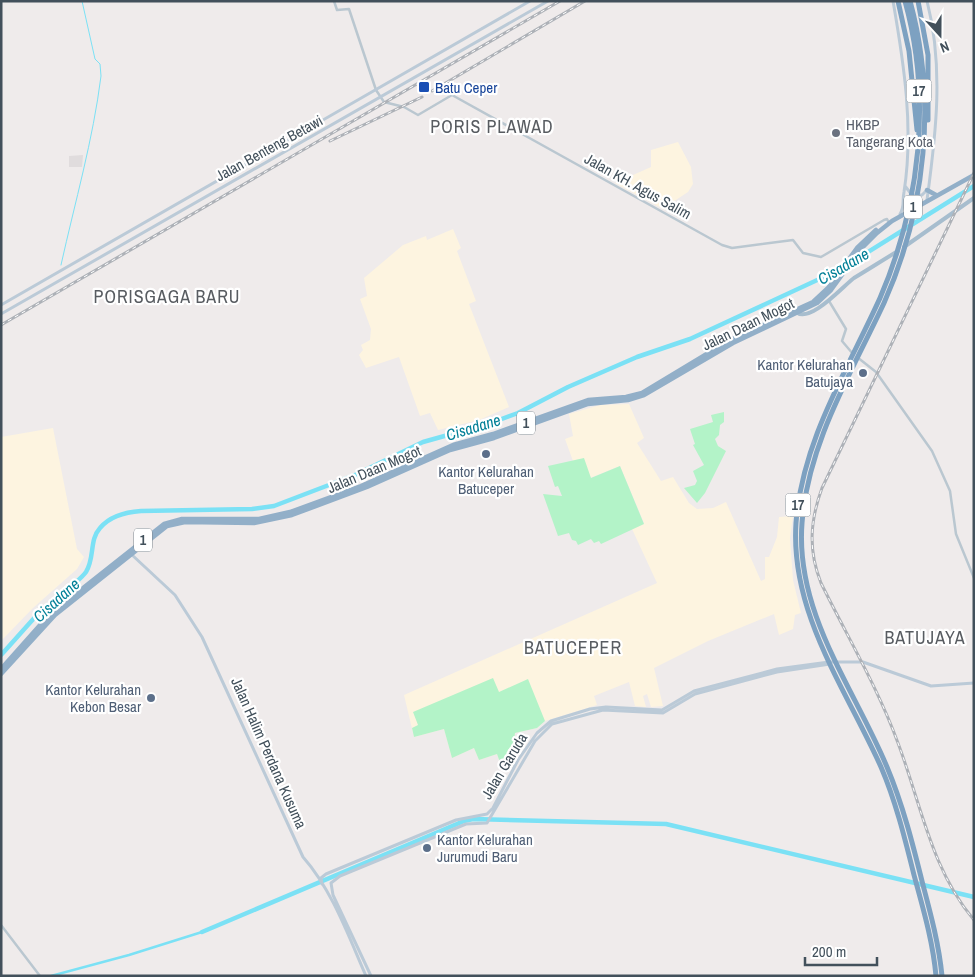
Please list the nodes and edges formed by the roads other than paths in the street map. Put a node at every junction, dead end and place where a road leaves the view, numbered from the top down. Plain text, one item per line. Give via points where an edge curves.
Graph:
1 (334, 1) edge
2 (530, 1) edge
3 (548, 1) edge
4 (892, 1) edge
5 (898, 1) edge
6 (905, 1) edge
7 (910, 1) edge
8 (918, 1) edge
9 (927, 1) edge
10 (377, 91) junction
11 (380, 97) junction
12 (288, 145) junction
13 (921, 148) junction
14 (974, 174) edge
15 (917, 182) junction
16 (905, 186) junction
17 (927, 190) junction
18 (936, 195) junction
19 (974, 198) edge
20 (927, 200) junction
21 (900, 214) junction
22 (889, 222) junction
23 (134, 229) junction
24 (128, 232) junction
25 (135, 237) junction
26 (829, 301) junction
27 (1, 305) edge
28 (806, 310) junction
29 (1, 314) edge
30 (857, 352) junction
31 (852, 363) junction
32 (248, 522) junction
33 (131, 554) junction
34 (974, 578) edge
35 (55, 613) junction
36 (1, 669) edge
37 (837, 673) junction
38 (1, 674) edge
39 (974, 683) edge
40 (728, 684) junction
41 (427, 837) junction
42 (314, 869) junction
43 (326, 874) junction
44 (321, 882) junction
45 (922, 893) junction
46 (1, 925) edge
47 (40, 976) edge
48 (366, 976) edge
49 (371, 976) edge
50 (936, 976) edge
51 (942, 976) edge

1 - 10 street via 337,10 349,10
2 - 10 main road, Jalan Benteng Betawi
3 - 11 main road, Jalan Benteng Betawi
4 - 16 main road via 908,113
5 - 13 highway via 910,58
6 - 13 highway, 17 via 918,69
7 - 13 highway, 17 via 923,69
8 - 13 highway via 926,36 929,73 928,120
9 - 17 main road via 937,71 936,123
10 - 11 street
10 - 12 main road, Jalan Benteng Betawi
11 - 12 main road, Jalan Benteng Betawi
11 - 22 street, Jalan KH. Agus Salim via 384,102 418,115 452,95 729,247 793,240 803,253 821,257 880,222 887,219
12 - 23 main road, Jalan Benteng Betawi
12 - 25 main road, Jalan Benteng Betawi
13 - 15 highway, 17
14 - 18 highway, Jalan Daan Mogot / 1
14 - 22 highway, Jalan Daan Mogot / 1
15 - 30 highway, 17 via 893,265
15 - 30 highway, 17 via 899,266
16 - 17 main road via 912,195 922,195
16 - 21 main road
17 - 18 highway
17 - 20 main road
18 - 20 highway, Jalan Daan Mogot / 1
19 - 26 main road via 851,281
20 - 21 highway, Jalan Daan Mogot / 1
21 - 22 highway, Jalan Daan Mogot / 1
22 - 28 highway, Jalan Daan Mogot / 1 via 858,249 836,281
23 - 24 main road, Jalan Benteng Betawi
23 - 25 main road
24 - 25 main road
24 - 27 main road, Jalan Benteng Betawi
25 - 29 main road, Jalan Benteng Betawi
26 - 28 main road
26 - 34 street via 846,329 842,341 849,352 876,372 932,451 950,492 956,534
28 - 32 highway, Jalan Daan Mogot / 1 via 730,340 634,399 588,404 494,438 450,450 304,512
30 - 31 highway, 17
31 - 37 highway, 17 via 809,470 801,525 806,585
31 - 37 highway, 17 via 815,436 804,468 796,524 801,586 825,653
32 - 33 highway, Jalan Daan Mogot / 1 via 171,524
32 - 35 highway, Jalan Daan Mogot / 1 via 182,519 164,524
33 - 35 highway, Jalan Daan Mogot / 1
33 - 42 main road, Jalan Halim Perdana Kusuma via 174,593 202,636 303,857
35 - 36 highway, Jalan Daan Mogot / 1
35 - 38 highway, Jalan Daan Mogot / 1
37 - 45 highway, 17 via 882,769
37 - 45 highway, 17 via 887,766 902,807 921,876
39 - 40 main road, Jalan Garuda via 930,686 864,662 806,666
40 - 41 main road, Jalan Garuda via 686,694 662,710 598,708 551,721 529,744 490,812 456,820
40 - 41 main road, Jalan Garuda via 695,694 663,712 603,710 552,724 535,740 488,821 466,824
41 - 43 main road, Jalan Garuda
41 - 49 main road, Jalan Garuda via 340,876 330,886
42 - 43 main road
42 - 44 main road, Jalan Halim Perdana Kusuma
43 - 44 main road, Jalan Garuda
44 - 48 main road, Jalan Halim Perdana Kusuma
45 - 50 highway, 17
45 - 51 highway, 17
46 - 47 street

